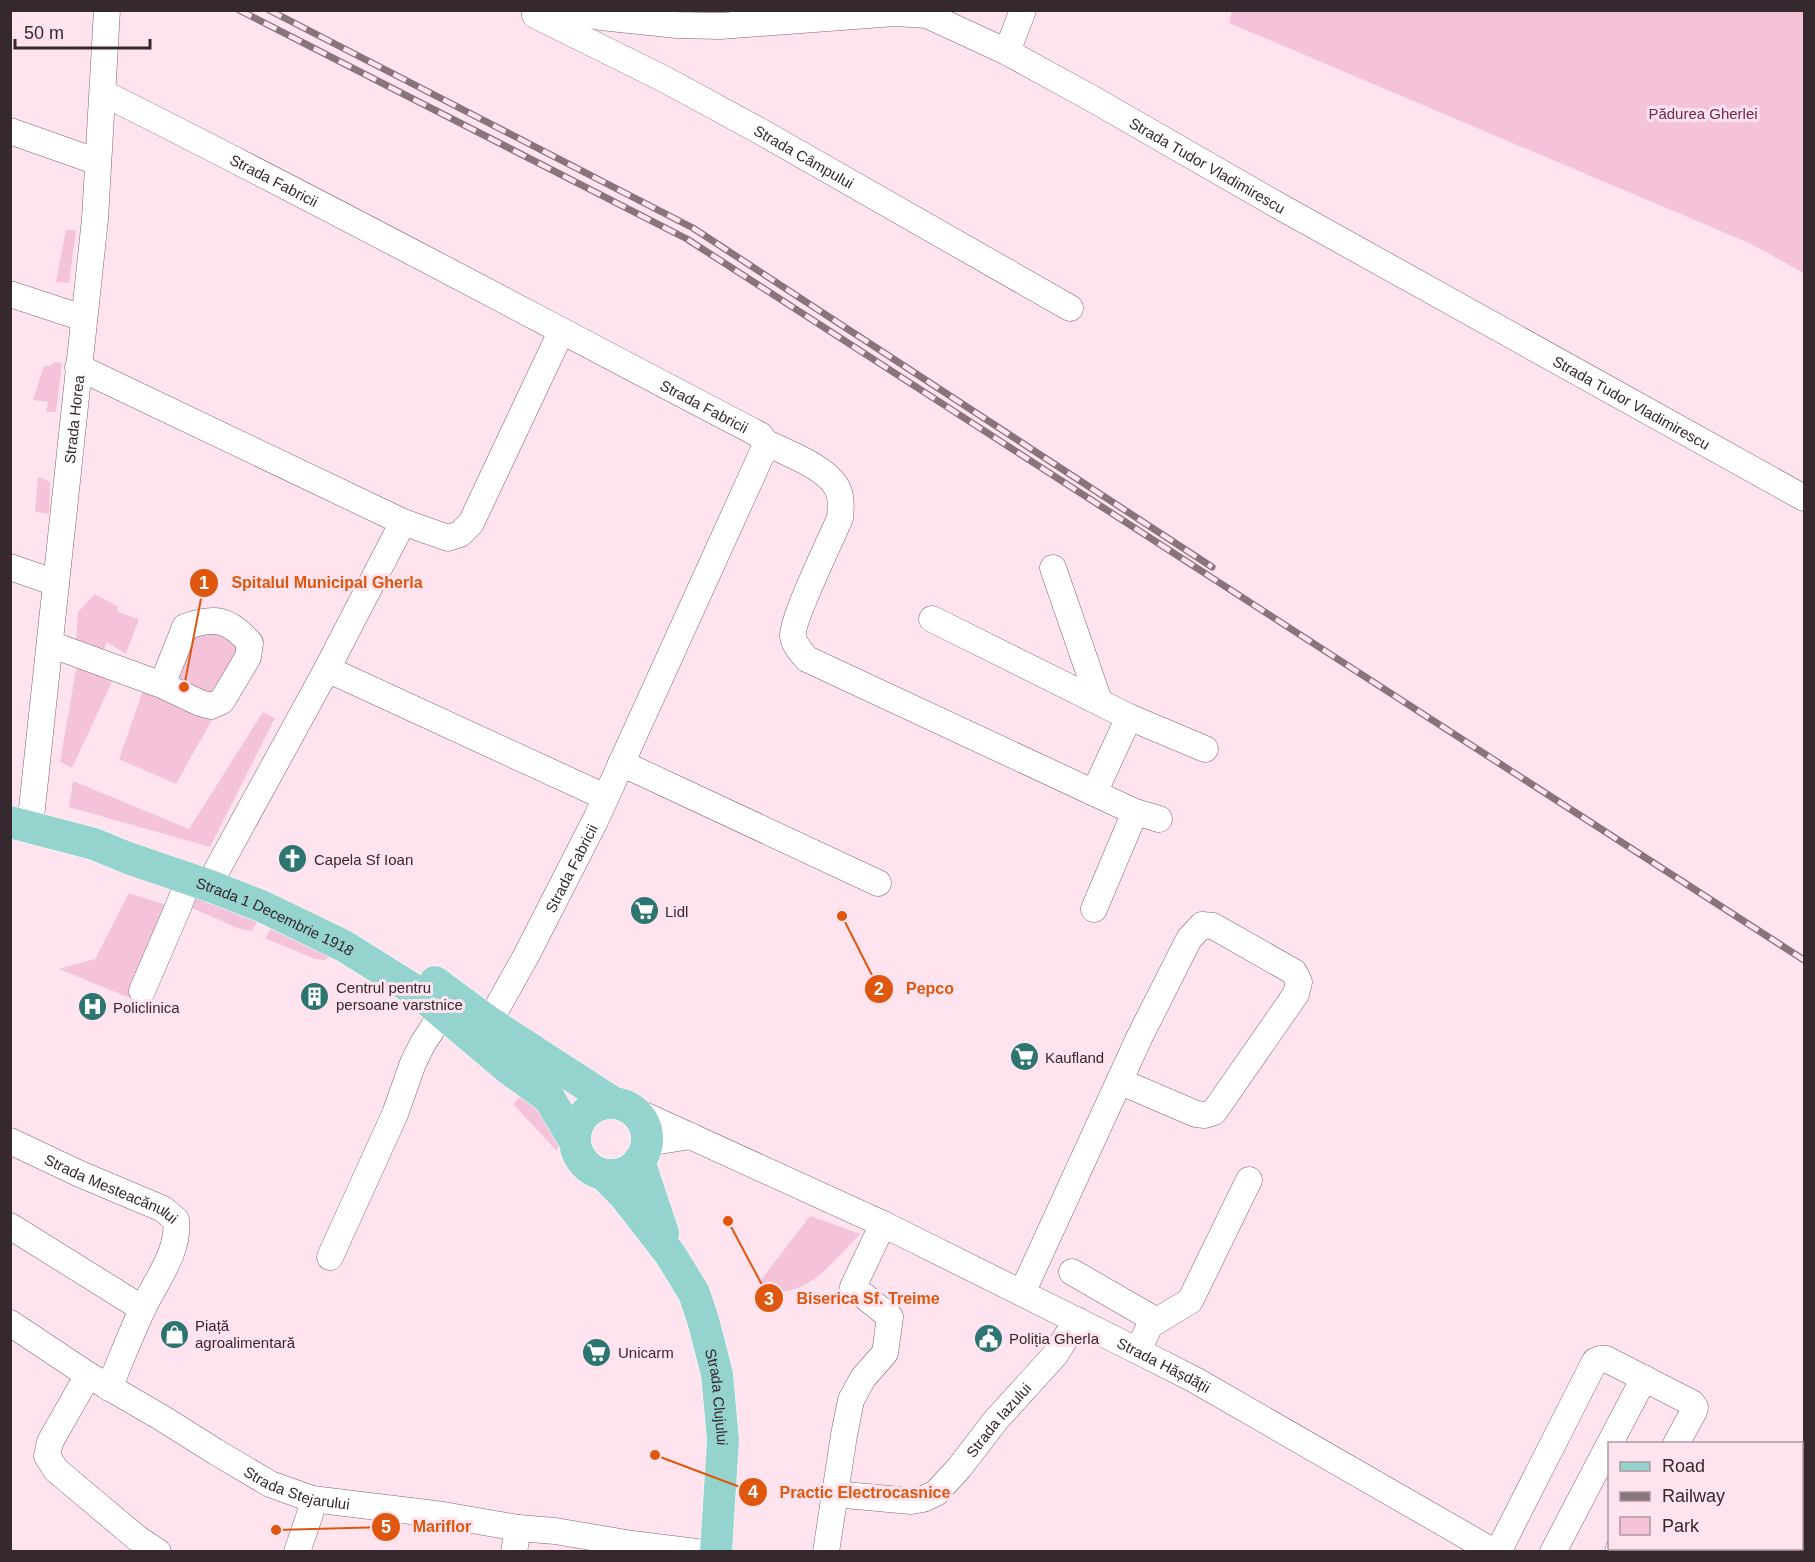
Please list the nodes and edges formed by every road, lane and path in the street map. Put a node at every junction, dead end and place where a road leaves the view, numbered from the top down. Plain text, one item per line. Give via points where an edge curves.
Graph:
1 (107, 10) edge
2 (563, 10) edge
3 (1023, 10) edge
4 (534, 12) edge
5 (1007, 52) junction
6 (103, 93) junction
7 (10, 131) edge
8 (98, 162) junction
9 (10, 294) edge
10 (1070, 308) dead end
11 (84, 318) junction
12 (561, 332) junction
13 (78, 367) junction
14 (765, 442) junction
15 (1804, 498) edge
16 (403, 522) junction
17 (10, 567) edge
18 (1053, 568) dead end
19 (56, 583) junction
20 (932, 619) dead end
21 (50, 644) junction
22 (327, 669) junction
23 (162, 685) dead end
24 (1099, 701) junction
25 (1129, 717) junction
26 (1205, 749) dead end
27 (621, 763) junction
28 (1094, 793) junction
29 (605, 797) junction
30 (1135, 812) junction
31 (1159, 819) dead end
32 (20, 825) edge
33 (206, 878) junction
34 (878, 882) dead end
35 (1094, 909) dead end
36 (142, 991) dead end
37 (447, 1004) junction
38 (489, 1022) junction
39 (509, 1069) junction
40 (1119, 1081) junction
41 (622, 1106) junction
42 (691, 1136) junction
43 (574, 1140) junction
44 (10, 1141) edge
45 (643, 1152) junction
46 (604, 1175) junction
47 (1249, 1180) dead end
48 (883, 1224) junction
49 (10, 1226) edge
50 (670, 1254) junction
51 (330, 1257) dead end
52 (1072, 1272) dead end
53 (1022, 1293) junction
54 (143, 1309) junction
55 (1077, 1320) junction
56 (1157, 1321) junction
57 (10, 1323) edge
58 (1138, 1351) junction
59 (1644, 1378) junction
60 (99, 1382) junction
61 (1610, 1442) edge
62 (1677, 1442) edge
63 (1608, 1446) edge
64 (834, 1494) junction
65 (312, 1499) junction
66 (516, 1540) edge
67 (141, 1547) edge
68 (297, 1551) edge
69 (696, 1551) edge
70 (716, 1551) edge
71 (826, 1551) edge
72 (1496, 1551) edge
73 (1553, 1551) edge

1 - 6 street, Strada Horea
2 - 5 street, Strada Tudor Vladimirescu via 601,18 720,26 871,14 927,15
3 - 5 street
4 - 10 street, Strada Câmpului via 758,130
5 - 15 street, Strada Tudor Vladimirescu
6 - 8 street, Strada Horea
6 - 12 street, Strada Fabricii
7 - 8 street
8 - 11 street, Strada Horea
9 - 11 street
11 - 13 street, Strada Horea
12 - 14 street, Strada Fabricii via 760,435
12 - 16 street via 471,523 448,538
13 - 16 street
13 - 19 street, Strada Horea
14 - 27 street, Strada Fabricii
14 - 28 street via 823,472 837,487 841,502 840,518 792,633 807,659
16 - 22 street
17 - 19 street
18 - 24 street
19 - 21 street, Strada Horea
20 - 24 street
21 - 23 street
21 - 32 street, Strada Horea
22 - 29 street
22 - 33 street
24 - 25 street
25 - 26 street
25 - 28 street
27 - 29 street, Strada Fabricii
27 - 34 street
28 - 30 street
29 - 38 street, Strada Fabricii
30 - 31 street
30 - 35 street
32 - 33 main road, Strada 1 Decembrie 1918 via 94,844 132,844
33 - 36 street via 179,905
33 - 37 main road, Strada 1 Decembrie 1918 via 266,889 373,943 434,981
37 - 38 main road, Strada Clujului
37 - 39 main road, Strada Clujului
37 - 51 street via 413,1063 395,1114
38 - 39 street
38 - 41 main road, Strada Clujului
39 - 43 main road, Strada Clujului via 549,1098
40 - 40 street via 1189,939 1202,925 1213,926 1294,972 1299,982 1296,994 1214,1112 1196,1114
40 - 53 street
41 - 42 street, Strada Hășdății
41 - 43 main road via 603,1103 593,1107 575,1130
41 - 45 main road, Strada Clujului via 644,1124
42 - 45 street
42 - 48 street, Strada Hășdății
43 - 46 main road, Strada Clujului via 586,1166
44 - 54 street, Strada Mesteacănului via 163,1209 176,1220 177,1231 166,1265
45 - 46 main road via 623,1173
45 - 50 main road, Strada Clujului via 646,1179
46 - 50 main road, Strada Clujului
47 - 56 street via 1190,1301
48 - 53 street, Strada Hășdății
48 - 64 street via 853,1287 890,1317 887,1345 851,1400
49 - 54 street
50 - 70 main road, Strada Clujului via 694,1293 717,1374 723,1440
52 - 56 street
53 - 55 street, Strada Hășdății
54 - 60 street, Strada Mesteacănului
55 - 58 street, Strada Hășdății
55 - 64 street, Strada Iazului via 1055,1355 936,1493 911,1501
56 - 58 street via 1150,1324
57 - 60 street, Strada Stejarului
58 - 72 street, Strada Hășdății
59 - 61 street
59 - 62 street via 1695,1407
59 - 72 street via 1606,1359 1595,1361
60 - 65 street, Strada Stejarului via 270,1484
60 - 67 street, Strada Mesteacănului via 50,1442 47,1456 56,1470
63 - 73 street
64 - 71 street
65 - 66 street, Strada Stejarului via 443,1515
65 - 68 street
66 - 69 street, Strada Stejarului via 555,1531

